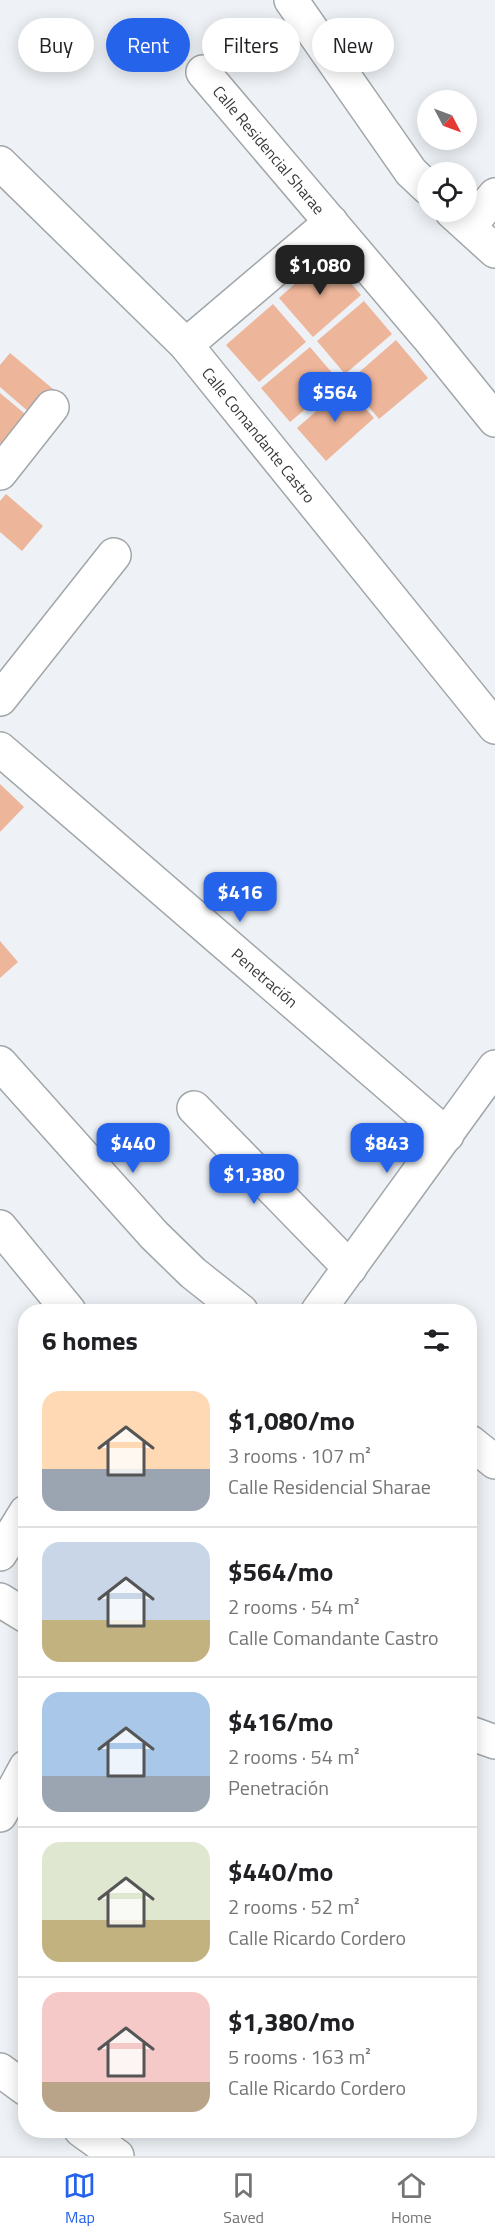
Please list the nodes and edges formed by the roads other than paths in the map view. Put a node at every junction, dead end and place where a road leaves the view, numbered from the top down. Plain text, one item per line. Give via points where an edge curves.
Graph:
1 (291, 0) edge
2 (203, 72) dead end
3 (0, 163) edge
4 (417, 178) edge
5 (495, 195) edge
6 (477, 208) edge
7 (331, 222) junction
8 (463, 222) edge
9 (495, 251) edge
10 (186, 345) junction
11 (52, 407) dead end
12 (495, 420) edge
13 (0, 473) edge
14 (114, 555) dead end
15 (0, 699) edge
16 (495, 727) edge
17 (0, 749) edge
18 (0, 1063) edge
19 (490, 1083) edge
20 (195, 1108) dead end
21 (447, 1135) junction
22 (0, 1227) edge
23 (350, 1268) junction
24 (63, 1304) edge
25 (232, 1304) edge
26 (323, 1304) edge
27 (477, 1448) edge
28 (495, 1462) edge
29 (18, 1525) edge
30 (0, 1554) edge
31 (0, 1600) edge
32 (18, 1611) edge
33 (477, 1736) edge
34 (495, 1742) edge
35 (18, 1782) edge
36 (0, 1815) edge
37 (0, 2070) edge
38 (18, 2083) edge
39 (92, 2138) edge
40 (117, 2156) edge

1 - 4 street
2 - 7 street, Calle Residencial Sharae
3 - 10 street, Calle Comandante Castro
5 - 6 street
7 - 10 street
7 - 12 street, Calle Residencial Sharae
8 - 9 street
10 - 16 street, Calle Comandante Castro
11 - 13 street
14 - 15 street
17 - 21 street, Penetración
18 - 25 street via 154,1235
19 - 21 street
20 - 23 street
21 - 23 street
22 - 24 street
23 - 26 street
27 - 28 street
29 - 30 street
31 - 32 street
33 - 34 street
35 - 36 street
37 - 38 street
39 - 40 street

